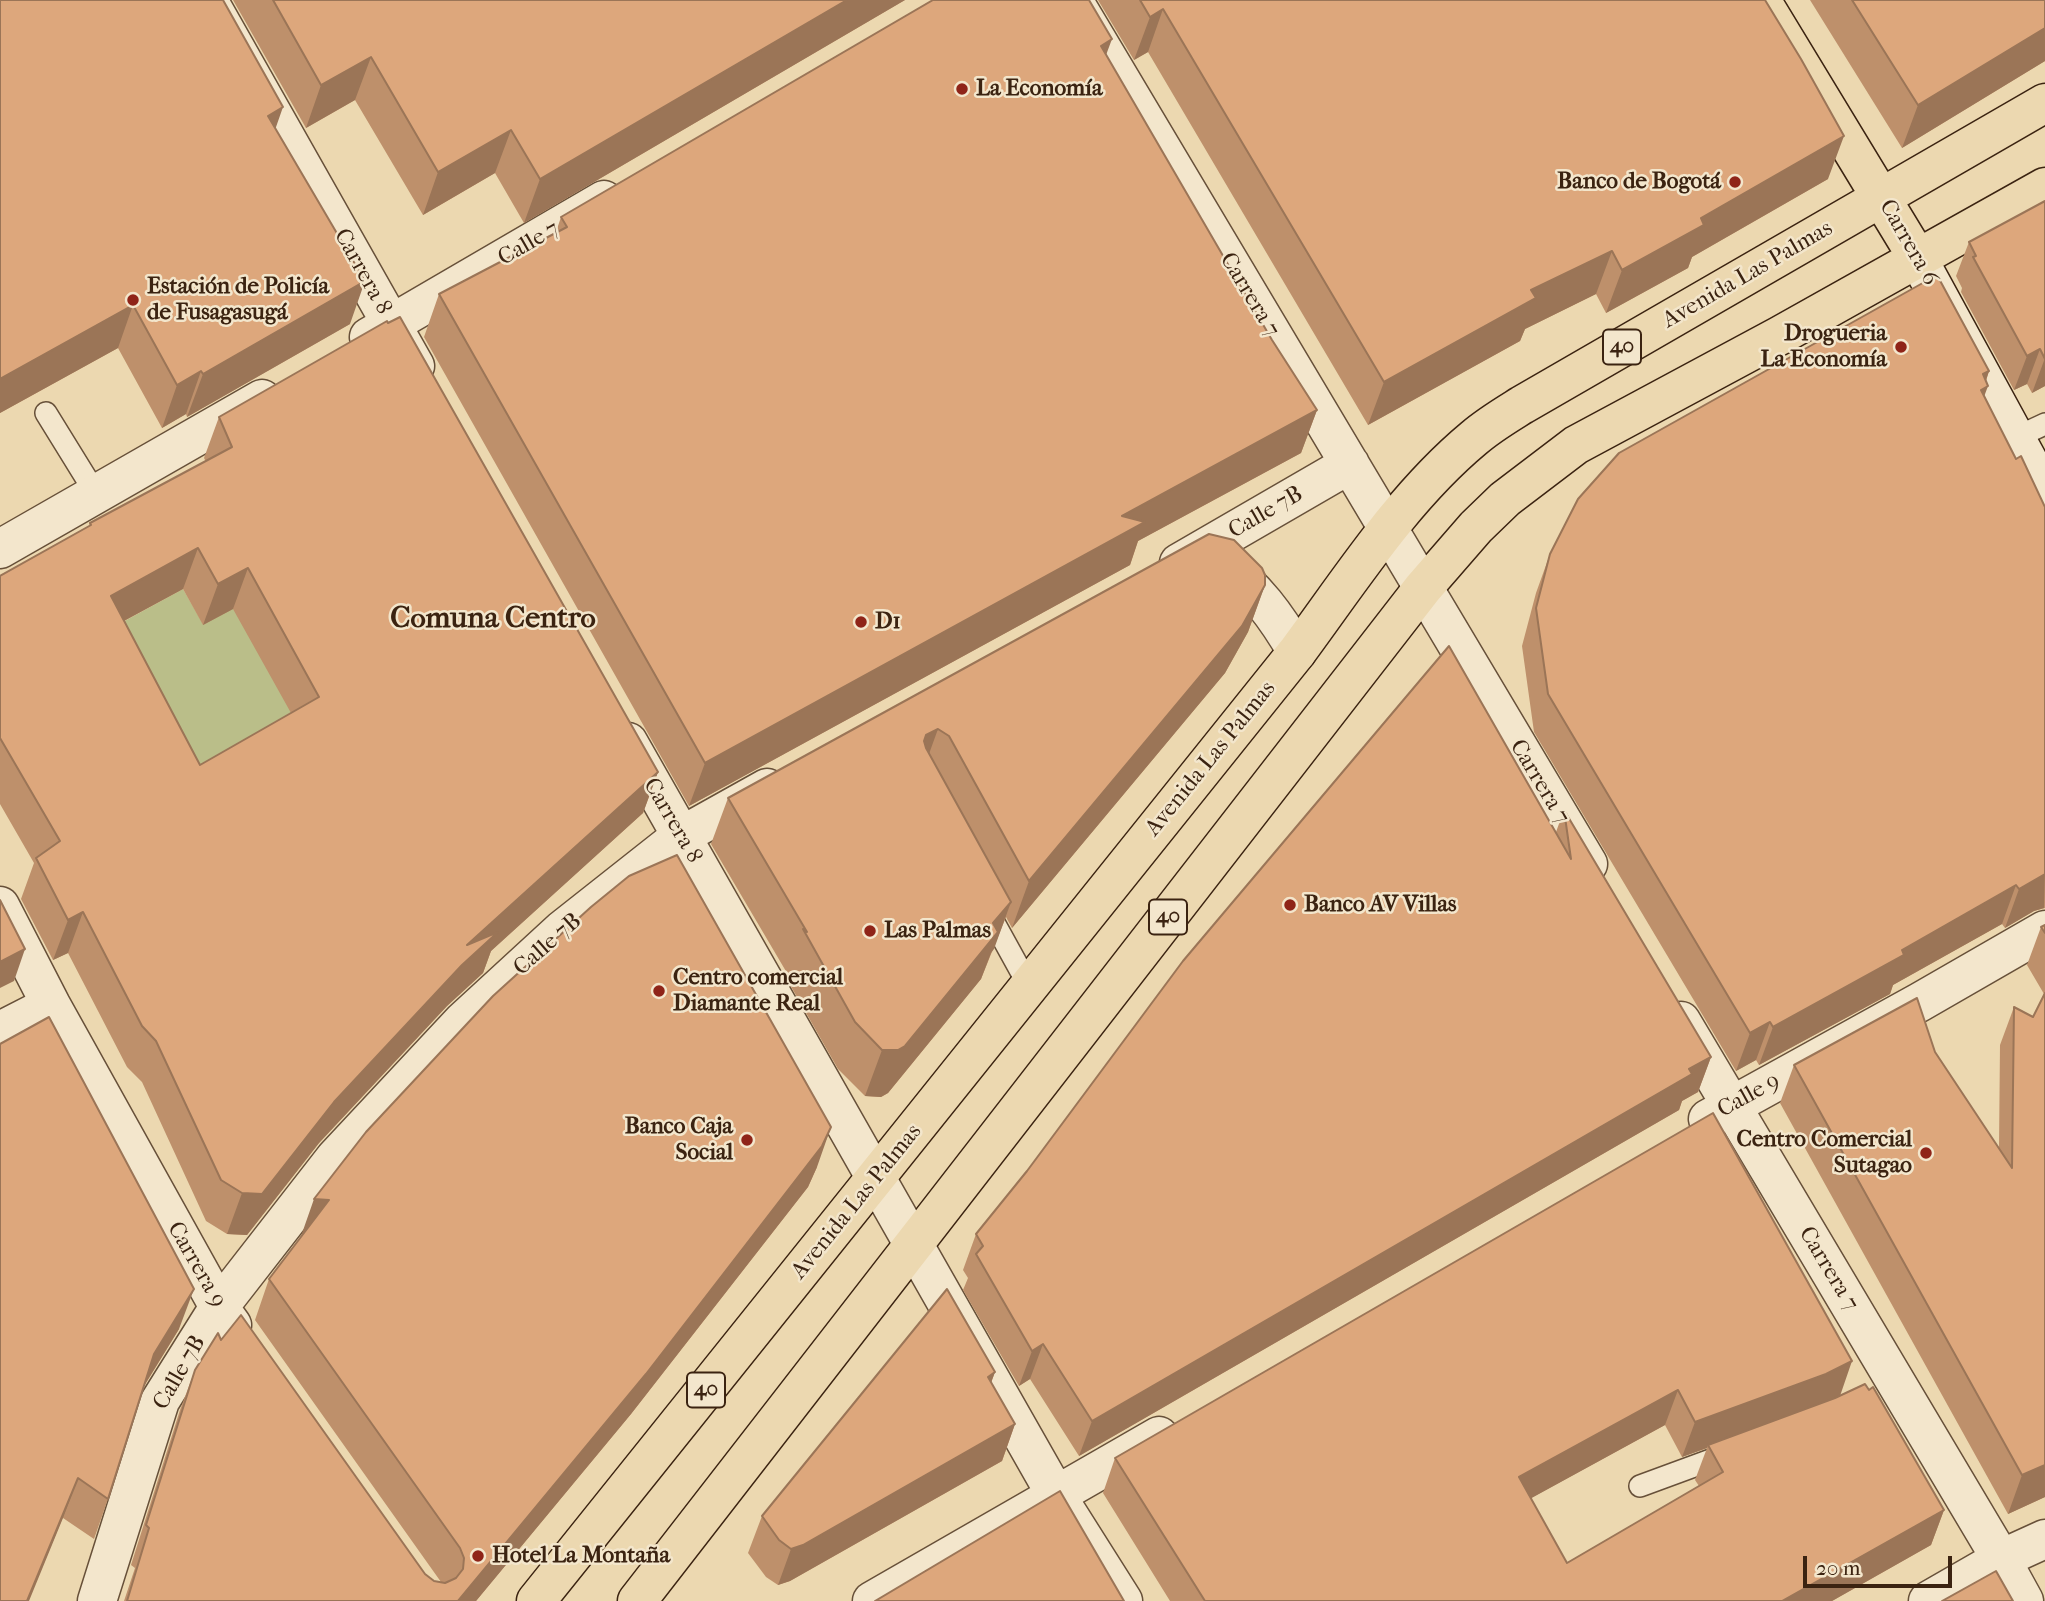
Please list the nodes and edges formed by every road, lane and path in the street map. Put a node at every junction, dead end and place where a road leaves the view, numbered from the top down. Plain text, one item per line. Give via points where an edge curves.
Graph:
1 (208, 0) edge
2 (1073, 0) edge
3 (1761, 0) edge
4 (2045, 103) edge
5 (637, 181) edge
6 (2045, 187) edge
7 (1882, 198) junction
8 (1917, 257) junction
9 (392, 325) junction
10 (344, 352) edge
11 (297, 379) edge
12 (433, 398) edge
13 (46, 413) dead end
14 (2030, 431) edge
15 (1350, 464) junction
16 (2045, 492) edge
17 (96, 494) junction
18 (1388, 529) junction
19 (0, 549) edge
20 (1204, 549) junction
21 (1155, 576) edge
22 (1423, 588) junction
23 (1297, 652) junction
24 (612, 714) edge
25 (801, 770) edge
26 (681, 836) junction
27 (1602, 889) edge
28 (978, 893) edge
29 (0, 906) edge
30 (2045, 930) edge
31 (1029, 986) junction
32 (1667, 997) edge
33 (51, 1005) junction
34 (0, 1031) edge
35 (1731, 1105) junction
36 (1683, 1133) edge
37 (876, 1178) junction
38 (913, 1246) junction
39 (219, 1307) junction
40 (251, 1352) edge
41 (1188, 1419) edge
42 (1742, 1449) edge
43 (1640, 1486) dead end
44 (1056, 1496) junction
45 (2045, 1539) edge
46 (2001, 1559) junction
47 (97, 1601) edge
48 (537, 1601) edge
49 (637, 1601) edge
50 (872, 1601) edge
51 (1123, 1601) edge
52 (1928, 1601) edge
53 (2024, 1601) edge

1 - 9 street, Carrera 8
2 - 15 street, Carrera 7
3 - 7 main road, Carrera 6
4 - 7 main road, Avenida Las Palmas / 40
5 - 9 street, Calle 7
6 - 8 main road, 40
7 - 8 main road, Carrera 6
7 - 18 main road, Avenida Las Palmas / 40 via 1503,417 1437,472
8 - 14 street, Carrera 6
8 - 22 main road, 40 via 1576,446 1505,499
9 - 10 street, Calle 7
9 - 12 street, Carrera 8
11 - 17 street
13 - 17 lane
14 - 16 street, Carrera 6
15 - 18 street, Carrera 7
15 - 20 street, Calle 7B
17 - 19 street
18 - 22 street, Carrera 7
18 - 23 main road, Avenida Las Palmas / 40
20 - 21 street, Calle 7B
20 - 23 street via 1258,594
22 - 27 street, Carrera 7
22 - 38 main road, 40
23 - 31 main road, Avenida Las Palmas / 40
24 - 26 street, Carrera 8
25 - 26 street, Calle 7B
26 - 37 street, Carrera 8
26 - 39 street, Calle 7B via 562,930 463,1021 335,1158
28 - 31 lane
29 - 33 street, Carrera 9
30 - 35 street, Calle 9
31 - 37 main road, Avenida Las Palmas / 40
32 - 35 street, Carrera 7
33 - 34 street
33 - 39 street, Carrera 9
35 - 36 street, Calle 9
35 - 46 street, Carrera 7 via 1885,1389
37 - 38 street, Carrera 8
37 - 48 main road, Avenida Las Palmas / 40
38 - 44 street, Carrera 8
38 - 49 main road, 40
39 - 40 street, Carrera 9
39 - 47 street, Calle 7B via 160,1401
41 - 44 street
42 - 43 lane
44 - 50 street
44 - 51 street, Carrera 8
45 - 46 street
46 - 52 street
46 - 53 street, Carrera 7

